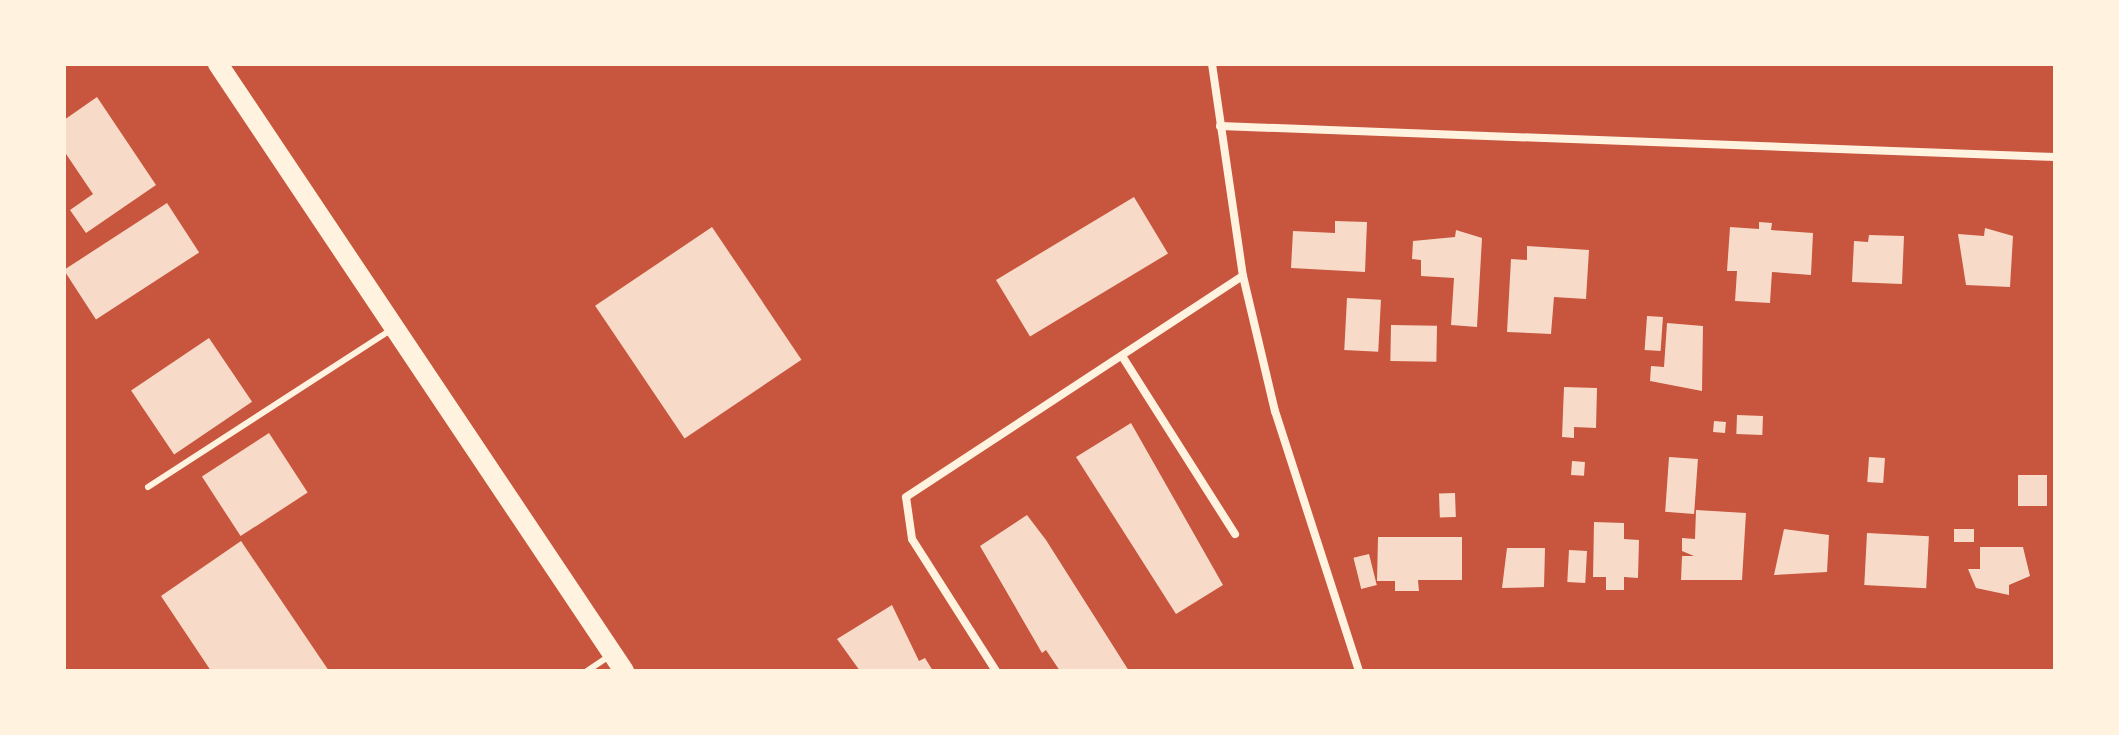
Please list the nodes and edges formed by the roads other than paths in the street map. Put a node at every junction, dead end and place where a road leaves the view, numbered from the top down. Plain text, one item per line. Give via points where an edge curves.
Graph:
1 (218, 64) edge
2 (1212, 64) edge
3 (1220, 126) junction
4 (2055, 157) edge
5 (1243, 276) junction
6 (394, 328) junction
7 (1122, 356) junction
8 (148, 487) dead end
9 (1235, 534) dead end
10 (618, 663) edge
11 (587, 671) edge
12 (996, 671) edge
13 (1359, 671) edge

1 - 6 main road
2 - 3 street
3 - 4 street
3 - 5 street
5 - 7 street
5 - 13 street via 1295,479
6 - 8 lane
6 - 10 main road
7 - 9 street
7 - 12 street via 906,497 912,539
10 - 11 lane

